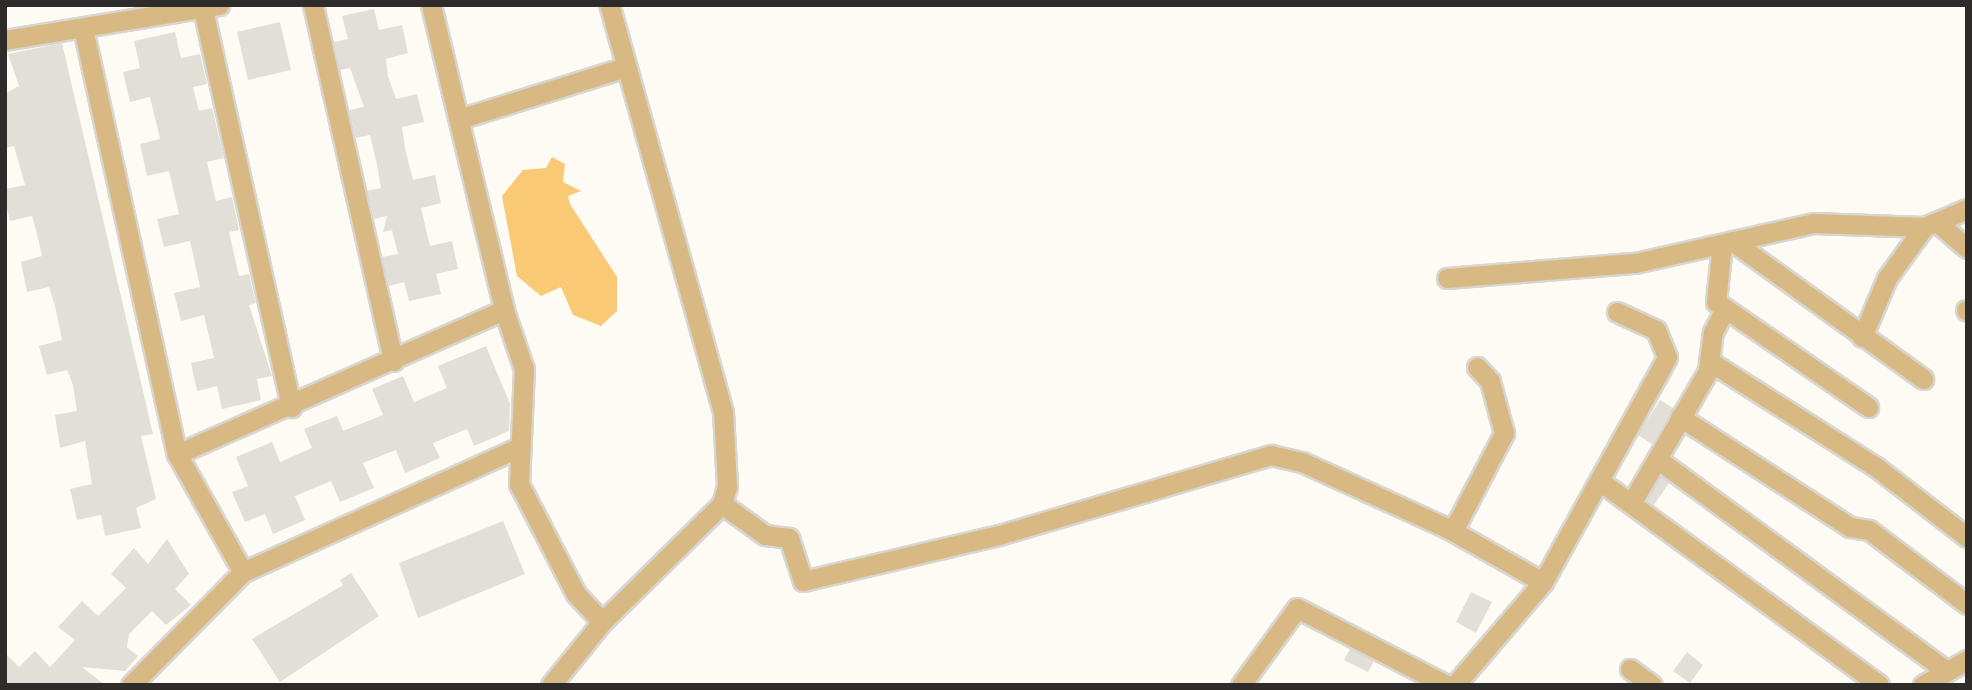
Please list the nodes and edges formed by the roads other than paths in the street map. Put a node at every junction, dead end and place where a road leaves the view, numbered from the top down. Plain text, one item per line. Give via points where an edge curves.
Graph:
1 (313, 5) edge
2 (431, 5) edge
3 (609, 5) edge
4 (211, 7) edge
5 (83, 29) junction
6 (5, 40) edge
7 (626, 67) junction
8 (459, 119) junction
9 (1967, 209) edge
10 (1931, 225) junction
11 (1727, 242) junction
12 (1967, 248) edge
13 (1447, 278) dead end
14 (1725, 309) junction
15 (504, 310) junction
16 (1617, 312) dead end
17 (1862, 337) junction
18 (393, 361) junction
19 (1709, 361) junction
20 (1476, 367) dead end
21 (1923, 379) dead end
22 (291, 407) junction
23 (1868, 407) dead end
24 (1680, 417) junction
25 (517, 448) junction
26 (177, 454) junction
27 (1657, 458) junction
28 (1601, 482) junction
29 (1632, 502) junction
30 (722, 503) junction
31 (1447, 528) junction
32 (1967, 537) edge
33 (243, 572) junction
34 (1543, 582) junction
35 (1967, 604) edge
36 (602, 622) junction
37 (1967, 660) edge
38 (1630, 669) dead end
39 (1947, 671) junction
40 (1442, 683) edge
41 (131, 685) edge
42 (551, 685) edge
43 (1241, 685) edge
44 (1652, 685) edge
45 (1879, 685) edge
46 (1923, 685) edge

1 - 18 street
2 - 8 street
3 - 7 street
4 - 5 street
4 - 22 street
5 - 6 street
5 - 26 street
7 - 8 street
7 - 30 street via 723,412 729,456
8 - 15 street
9 - 10 street
10 - 11 street via 1835,221
10 - 12 street
10 - 17 street via 1887,278
11 - 13 street via 1585,270
11 - 14 street via 1714,294
11 - 17 street
14 - 19 street via 1713,332
14 - 23 street
15 - 18 street
15 - 25 street via 524,369 527,400
16 - 28 street via 1656,330 1667,357
17 - 21 street
18 - 22 street
19 - 24 street
19 - 32 street via 1876,467
20 - 31 street via 1490,381 1504,433 1456,525
22 - 26 street
24 - 27 street
24 - 35 street via 1850,527 1870,530
25 - 33 street
25 - 36 street via 519,484 533,520 576,594
26 - 33 street
27 - 29 street
27 - 39 street
28 - 29 street
28 - 34 street
29 - 45 street
30 - 31 street via 765,535 789,538 803,582 999,536 1271,455 1302,462
30 - 36 street
31 - 34 street
33 - 41 street
34 - 40 street
36 - 42 street
37 - 39 street
38 - 44 street
39 - 46 street
40 - 43 street via 1297,608

